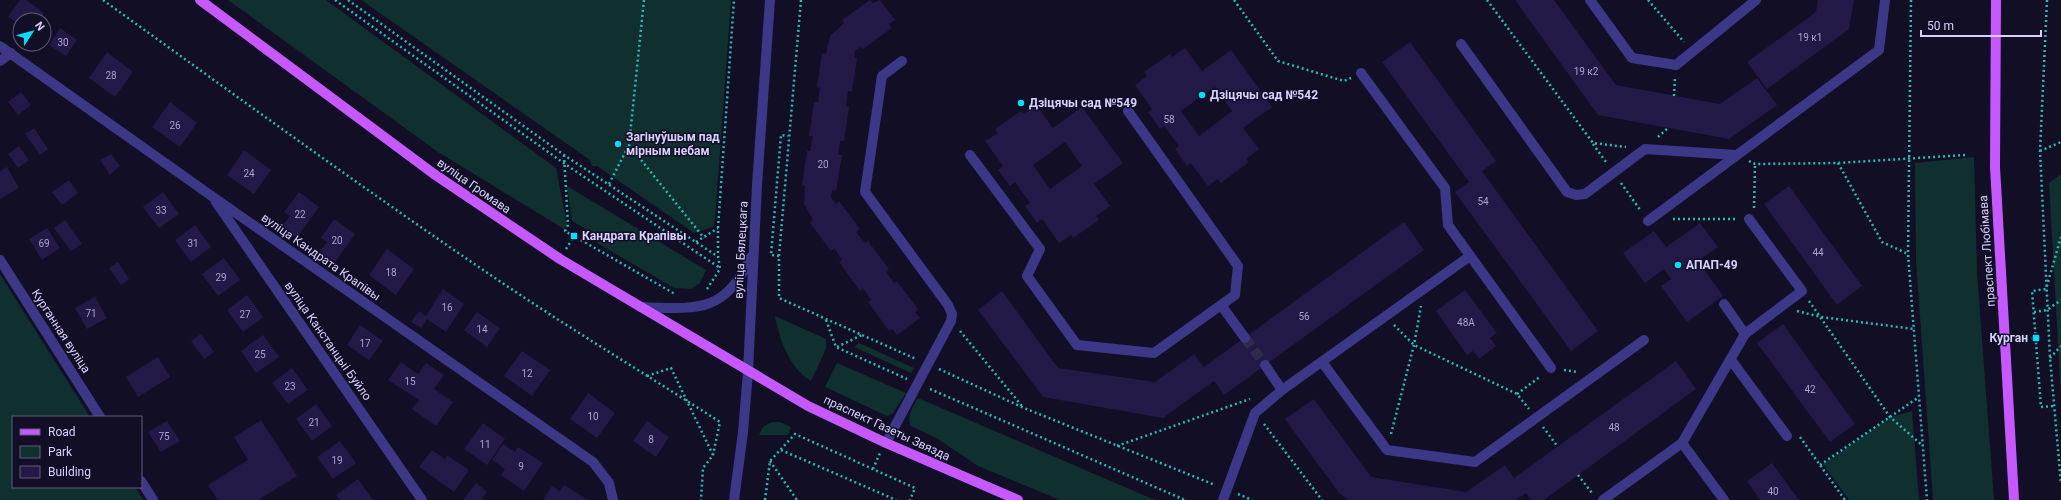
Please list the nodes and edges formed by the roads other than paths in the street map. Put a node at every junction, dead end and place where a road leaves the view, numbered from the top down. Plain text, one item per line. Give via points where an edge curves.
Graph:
1 (200, 0) edge
2 (770, 0) edge
3 (1590, 0) edge
4 (1756, 0) edge
5 (1885, 0) edge
6 (1996, 0) edge
7 (1461, 44) dead end
8 (0, 46) edge
9 (10, 53) junction
10 (0, 61) edge
11 (902, 61) dead end
12 (1361, 73) road end
13 (1128, 111) dead end
14 (970, 155) dead end
15 (1736, 155) junction
16 (213, 197) junction
17 (1749, 219) road end
18 (1648, 221) dead end
19 (753, 252) junction
20 (1470, 256) junction
21 (0, 260) edge
22 (1724, 304) dead end
23 (1221, 306) junction
24 (641, 307) junction
25 (1745, 334) junction
26 (1245, 338) tunnel mouth
27 (1644, 340) dead end
28 (1731, 360) junction
29 (1322, 362) junction
30 (1265, 365) tunnel mouth
31 (1551, 368) dead end
32 (748, 372) junction
33 (1282, 390) junction
34 (99, 416) edge
35 (1787, 436) road end
36 (886, 443) junction
37 (1682, 443) junction
38 (142, 483) edge
39 (153, 500) edge
40 (422, 500) edge
41 (612, 500) edge
42 (734, 500) edge
43 (1018, 500) edge
44 (1223, 500) edge
45 (1603, 500) edge
46 (1724, 500) edge
47 (2014, 500) edge

1 - 24 main road, вуліца Громава via 434,174 560,259
2 - 19 street, вуліца Бялецкага
3 - 4 street via 1632,58 1676,65
5 - 15 street via 1879,50
6 - 47 main road, праспект Любімава via 1994,168
7 - 15 street via 1566,192 1576,196 1585,194 1645,149
8 - 9 street, вуліца Кандрата Крапівы
9 - 10 street
9 - 16 street, вуліца Кандрата Крапівы
11 - 36 street via 882,76 865,192 952,314 951,321
12 - 20 street via 1445,188 1448,225
13 - 23 street via 1238,266 1235,294
14 - 23 street via 1040,249 1027,276 1077,345 1154,353
15 - 18 street
16 - 40 street, вуліца Канстанцыі Буйло
16 - 41 street, вуліца Кандрата Крапівы via 593,462 609,483
17 - 25 street via 1802,291
19 - 24 street via 739,279 726,294 710,304 688,308
19 - 32 street, вуліца Бялецкага
20 - 29 street
20 - 31 street
21 - 34 street, Курганная вуліца
22 - 25 street
23 - 26 street
24 - 32 main road, вуліца Громава
25 - 28 street
27 - 29 street via 1475,462 1387,450
28 - 35 street
28 - 37 street
29 - 33 street
30 - 33 street
32 - 36 main road, праспект Газеты Звязда via 808,406
32 - 42 street, вуліца Бялецкага
33 - 44 street via 1255,413
36 - 43 main road, праспект Газеты Звязда
37 - 45 street
37 - 46 street
38 - 39 street

